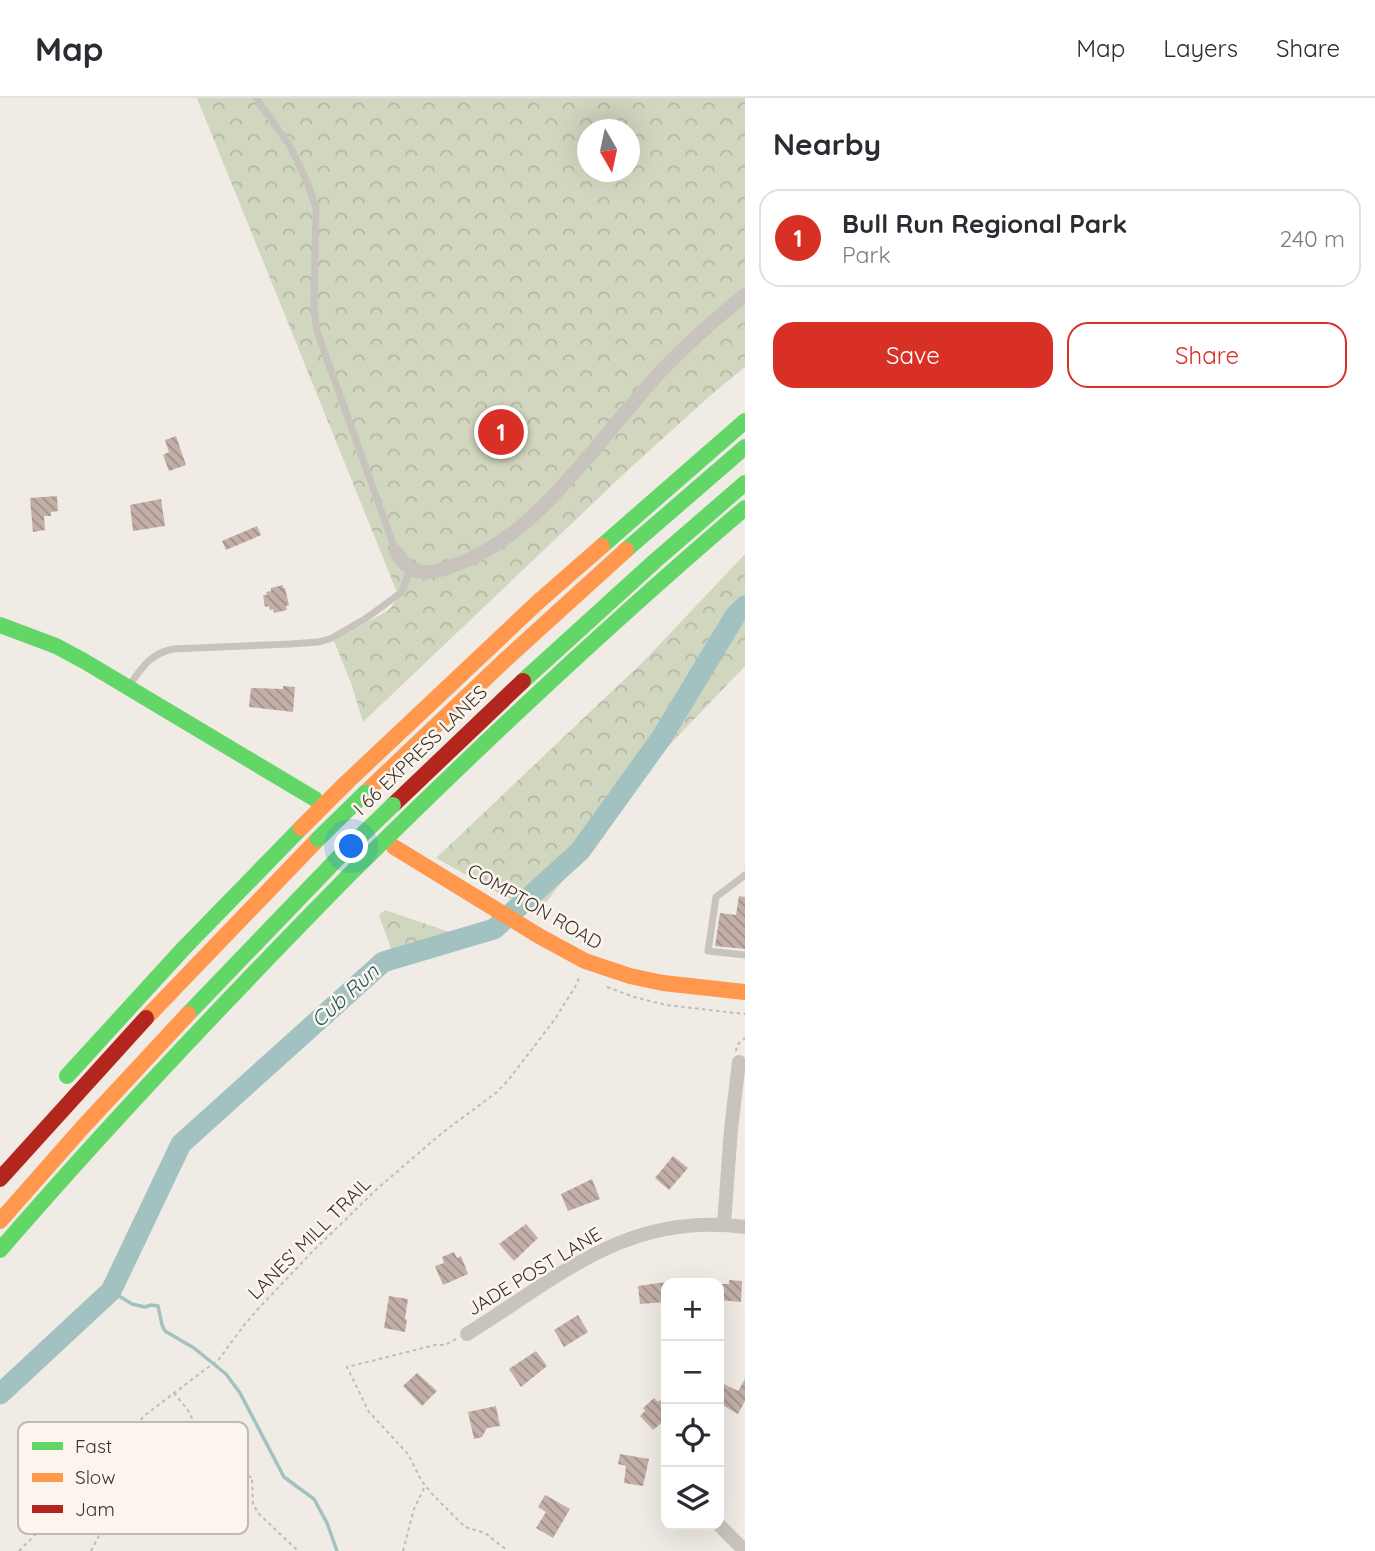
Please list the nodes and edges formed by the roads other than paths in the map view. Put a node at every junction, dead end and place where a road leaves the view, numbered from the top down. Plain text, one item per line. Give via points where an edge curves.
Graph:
1 (256, 98) edge
2 (745, 295) edge
3 (745, 421) edge
4 (745, 447) edge
5 (745, 483) edge
6 (745, 508) edge
7 (396, 552) joint
8 (411, 569) junction
9 (0, 625) edge
10 (129, 687) junction
11 (315, 799) dead end
12 (394, 847) dead end
13 (745, 876) edge
14 (745, 955) edge
15 (745, 992) edge
16 (739, 1062) dead end
17 (58, 1085) dead end
18 (0, 1179) edge
19 (0, 1221) edge
20 (724, 1224) junction
21 (745, 1227) edge
22 (0, 1250) edge
23 (467, 1334) road end
24 (724, 1530) edge
25 (745, 1551) edge

1 - 7 lane via 290,146 316,208 317,331
2 - 8 street via 665,367 562,488 515,532 480,555 446,569 425,573
3 - 17 main road, bridge via 538,602 346,783
4 - 18 main road, I 66 EXPRESS LANES, bridge via 576,594 318,839 151,1011
5 - 19 main road, I 66 EXPRESS LANES, bridge via 571,638 339,857 173,1029
6 - 22 main road, bridge via 545,686 356,868 174,1056
7 - 8 street
8 - 10 lane via 402,592 332,638 161,651
9 - 10 main road via 56,646
10 - 11 main road
12 - 15 main road, COMPTON ROAD via 585,961 663,983
13 - 14 lane via 716,897 708,951
16 - 20 street
20 - 21 street, JADE POST LANE
20 - 23 street, JADE POST LANE via 670,1227 610,1246
24 - 25 street

